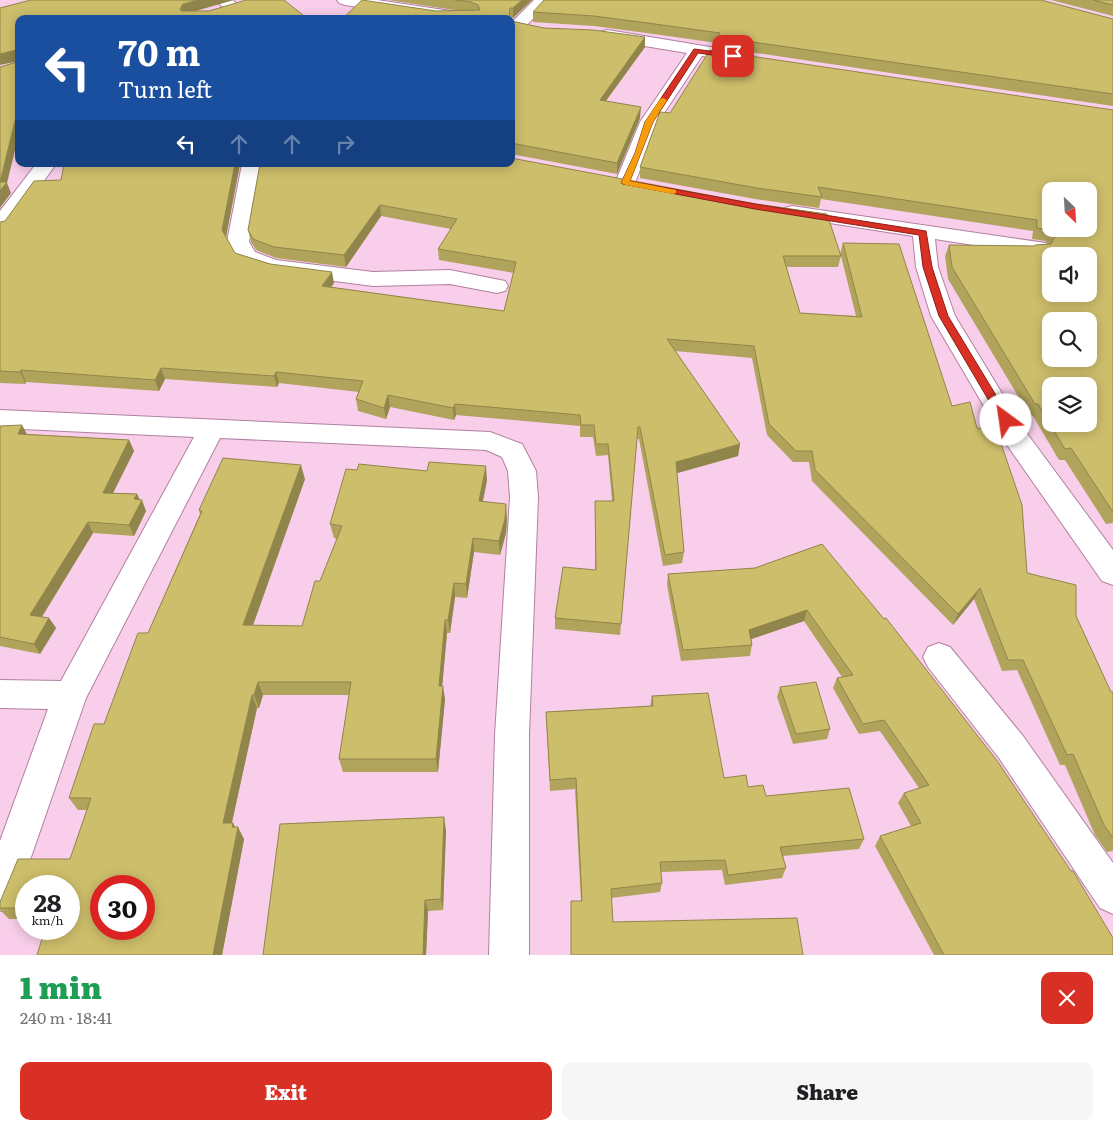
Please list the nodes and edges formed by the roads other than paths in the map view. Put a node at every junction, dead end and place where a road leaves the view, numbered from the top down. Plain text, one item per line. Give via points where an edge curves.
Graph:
1 (345, 0) edge
2 (543, 0) edge
3 (250, 2) edge
4 (224, 6) edge
5 (444, 15) edge
6 (522, 26) edge
7 (593, 33) edge
8 (696, 51) junction
9 (760, 60) edge
10 (44, 167) edge
11 (251, 167) edge
12 (626, 183) edge
13 (773, 210) edge
14 (0, 226) edge
15 (923, 233) junction
16 (1038, 248) edge
17 (497, 286) dead end
18 (0, 419) edge
19 (211, 430) junction
20 (1113, 573) edge
21 (940, 657) dead end
22 (0, 694) edge
23 (70, 695) junction
24 (0, 892) edge
25 (1113, 895) edge
26 (509, 955) edge

1 - 5 street
2 - 6 street
3 - 4 street
7 - 8 street
8 - 9 street
8 - 12 street via 649,122
10 - 14 street
11 - 17 street via 238,242 248,257 273,266 373,279 450,277
13 - 15 street
15 - 16 street
15 - 20 street via 927,267 943,316 1014,435
18 - 19 street
19 - 23 street
19 - 26 street via 490,441 513,452 522,471 524,497 512,735
21 - 25 street via 1011,747
22 - 23 street
23 - 24 street

